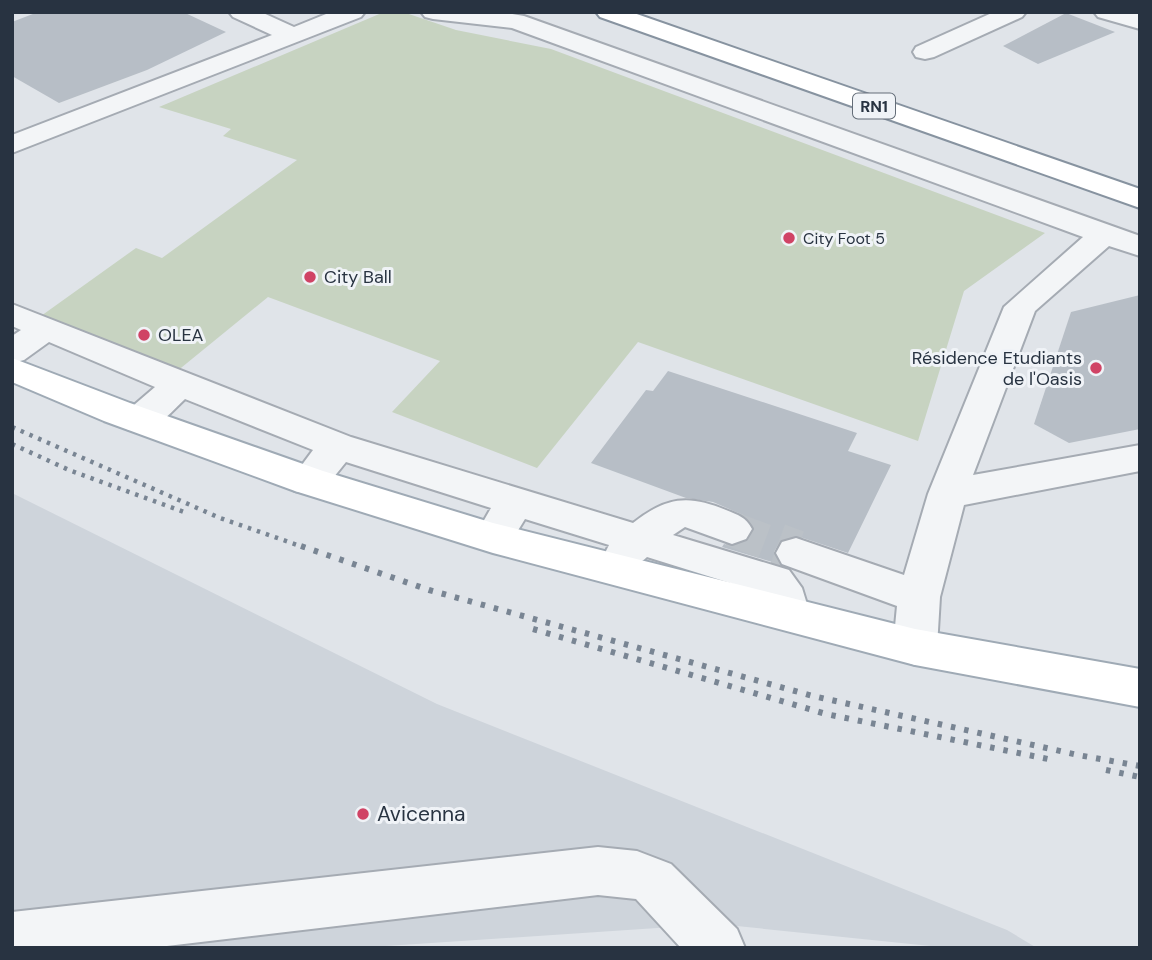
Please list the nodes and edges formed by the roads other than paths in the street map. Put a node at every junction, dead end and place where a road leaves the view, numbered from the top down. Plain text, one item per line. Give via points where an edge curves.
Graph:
1 (241, 12) edge
2 (353, 12) edge
3 (433, 12) edge
4 (608, 12) edge
5 (673, 12) edge
6 (1014, 12) edge
7 (1106, 12) edge
8 (1140, 22) edge
9 (292, 35) junction
10 (925, 52) dead end
11 (20, 135) edge
12 (1101, 159) dead end
13 (1140, 200) edge
14 (1105, 234) junction
15 (1140, 247) edge
16 (12, 314) edge
17 (46, 328) junction
18 (12, 352) edge
19 (12, 369) edge
20 (180, 384) junction
21 (140, 421) junction
22 (338, 446) junction
23 (1140, 458) edge
24 (309, 481) junction
25 (947, 494) junction
26 (514, 501) junction
27 (732, 530) tunnel mouth
28 (493, 538) junction
29 (796, 553) tunnel mouth
30 (626, 554) junction
31 (919, 597) junction
32 (915, 647) junction
33 (1140, 688) edge
34 (12, 938) edge
35 (718, 948) edge

1 - 9 street
2 - 9 street
3 - 14 street via 516,21
4 - 13 main road, RN1
5 - 12 main road, RN1
6 - 10 street
7 - 8 street
9 - 11 street
14 - 15 street
14 - 25 street via 1020,307
16 - 17 street
17 - 18 street
17 - 20 street
19 - 21 main road
20 - 21 street
20 - 22 street
21 - 24 main road
22 - 24 street
22 - 26 street
23 - 25 street
24 - 28 main road
25 - 31 street
26 - 28 street
26 - 30 street
27 - 30 street via 684,513
28 - 30 main road
29 - 31 street
30 - 32 main road via 789,614
31 - 32 street
32 - 33 main road
34 - 35 street via 598,871 653,881

